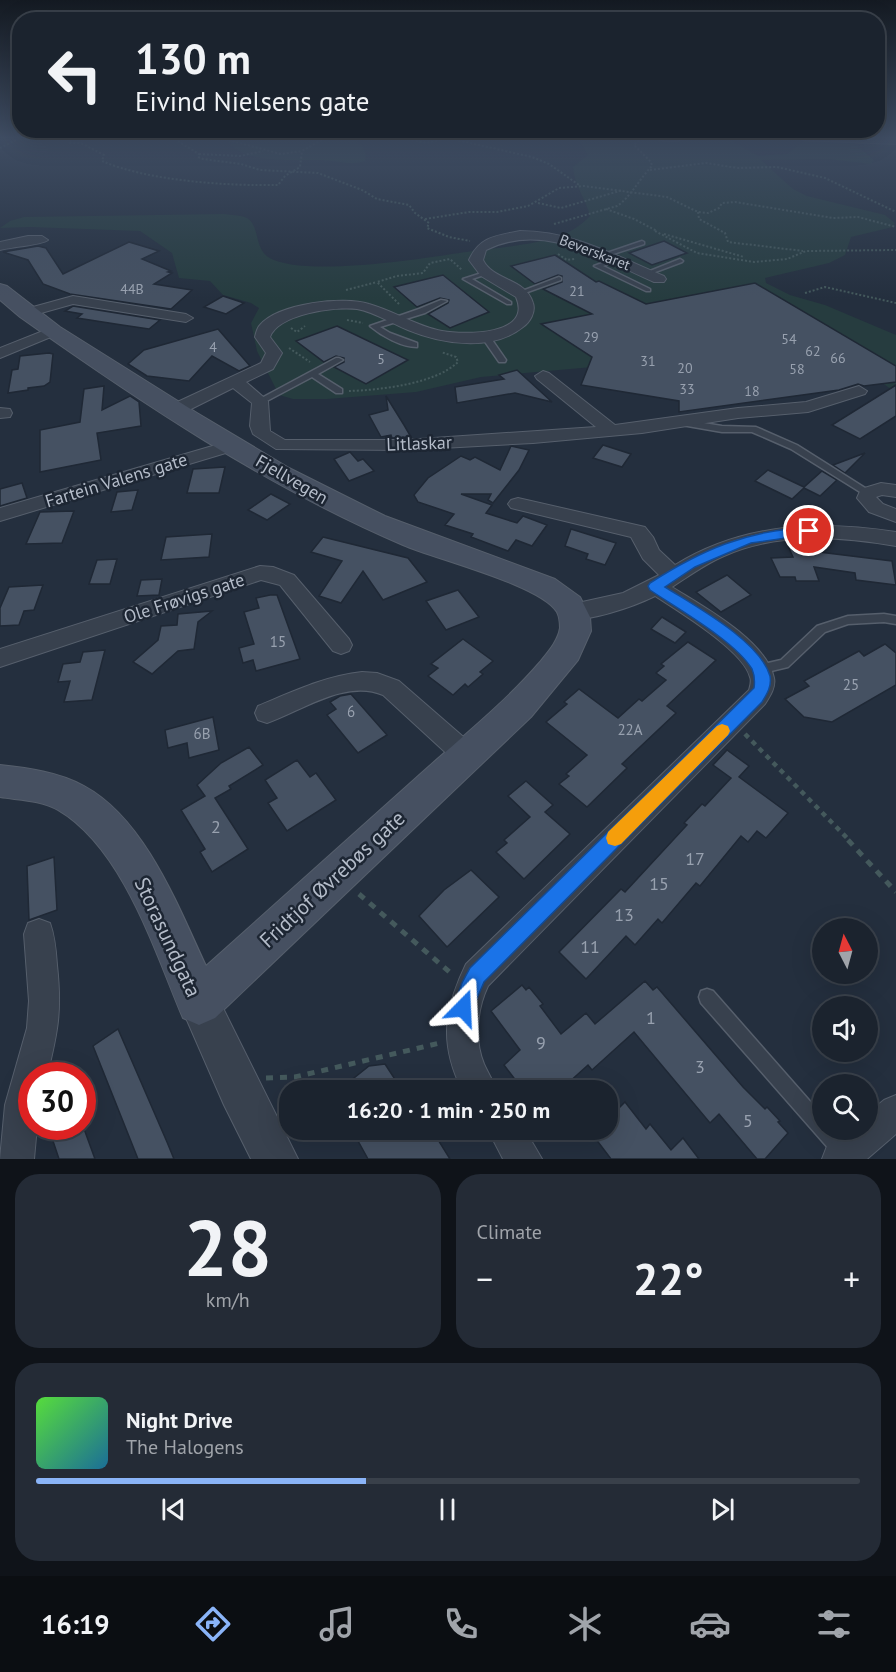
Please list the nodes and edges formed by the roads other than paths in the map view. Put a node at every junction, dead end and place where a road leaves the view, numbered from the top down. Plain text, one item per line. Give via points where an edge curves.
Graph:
1 (42, 240) dead end
2 (642, 243) dead end
3 (0, 246) edge
4 (605, 260) junction
5 (680, 261) dead end
6 (487, 273) junction
7 (653, 276) joint
8 (559, 279) dead end
9 (0, 290) edge
10 (648, 290) dead end
11 (95, 292) dead end
12 (520, 293) junction
13 (73, 300) junction
14 (443, 301) dead end
15 (509, 303) dead end
16 (27, 313) junction
17 (186, 318) dead end
18 (395, 320) junction
19 (53, 331) junction
20 (486, 336) junction
21 (414, 345) road end
22 (0, 353) edge
23 (339, 360) dead end
24 (502, 360) dead end
25 (312, 374) junction
26 (543, 376) dead end
27 (236, 382) junction
28 (339, 391) road end
29 (859, 391) dead end
30 (260, 401) junction
31 (177, 409) junction
32 (678, 422) junction
33 (612, 431) junction
34 (233, 445) junction
35 (896, 491) edge
36 (868, 493) junction
37 (518, 504) dead end
38 (0, 515) edge
39 (896, 516) edge
40 (896, 539) edge
41 (664, 581) junction
42 (572, 612) junction
43 (896, 620) edge
44 (341, 645) dead end
45 (0, 658) edge
46 (759, 669) junction
47 (267, 713) dead end
48 (466, 755) junction
49 (0, 782) edge
50 (39, 934) dead end
51 (707, 997) dead end
52 (199, 1002) junction
53 (474, 1080) edge
54 (896, 1112) edge
55 (512, 1140) edge
56 (833, 1143) edge
57 (16, 1159) edge
58 (275, 1159) edge
59 (524, 1159) edge

1 - 3 street
2 - 4 lane
4 - 6 street, Beverskaret via 562,238 505,238 478,252 476,260
4 - 7 street, Beverskaret
4 - 10 lane
5 - 7 lane
6 - 12 street
6 - 15 lane via 466,279
8 - 12 lane
9 - 16 main road, Fjellvegen
11 - 13 street
12 - 20 street via 527,305 522,322
13 - 16 street
13 - 17 street
14 - 18 lane
16 - 19 main road, Fjellvegen
18 - 20 street via 436,336
18 - 21 lane via 374,326
18 - 27 street via 345,304 279,318 262,333 274,353 271,362
19 - 22 street
19 - 31 main road, Fjellvegen
20 - 24 lane
23 - 25 lane
25 - 28 lane
25 - 30 lane
26 - 33 street
27 - 30 street
27 - 31 street
29 - 32 street, Litlaskar via 808,407 738,412
30 - 33 street, Litlaskar via 260,430 282,445 405,444
31 - 34 main road, Fjellvegen
32 - 33 street, Litlaskar
32 - 36 lane via 753,429 794,447
34 - 38 street, Fartein Valens gate
34 - 42 main road, Fjellvegen via 327,500 398,533 547,588 568,603
35 - 36 street via 881,489
36 - 39 street via 869,502
37 - 41 street via 638,532
40 - 41 street via 840,532 779,533 720,550
41 - 42 street via 626,599
41 - 46 street
42 - 48 main road, Fridtjof Øvrebøs gate via 575,630 559,660 519,707
43 - 46 lane via 848,620 821,629 784,664
44 - 45 street, Ole Frøvigs gate via 287,580 261,573
46 - 53 street via 763,678 757,697 477,975 463,1008 462,1041
47 - 48 street via 351,680 380,681
48 - 52 main road, Fridtjof Øvrebøs gate
49 - 52 main road, Storasundgata via 37,786 73,799 102,820 128,852
50 - 57 street via 45,1001 43,1028 22,1105
51 - 56 lane
52 - 58 street, Storasundgata
54 - 56 street
55 - 59 street

